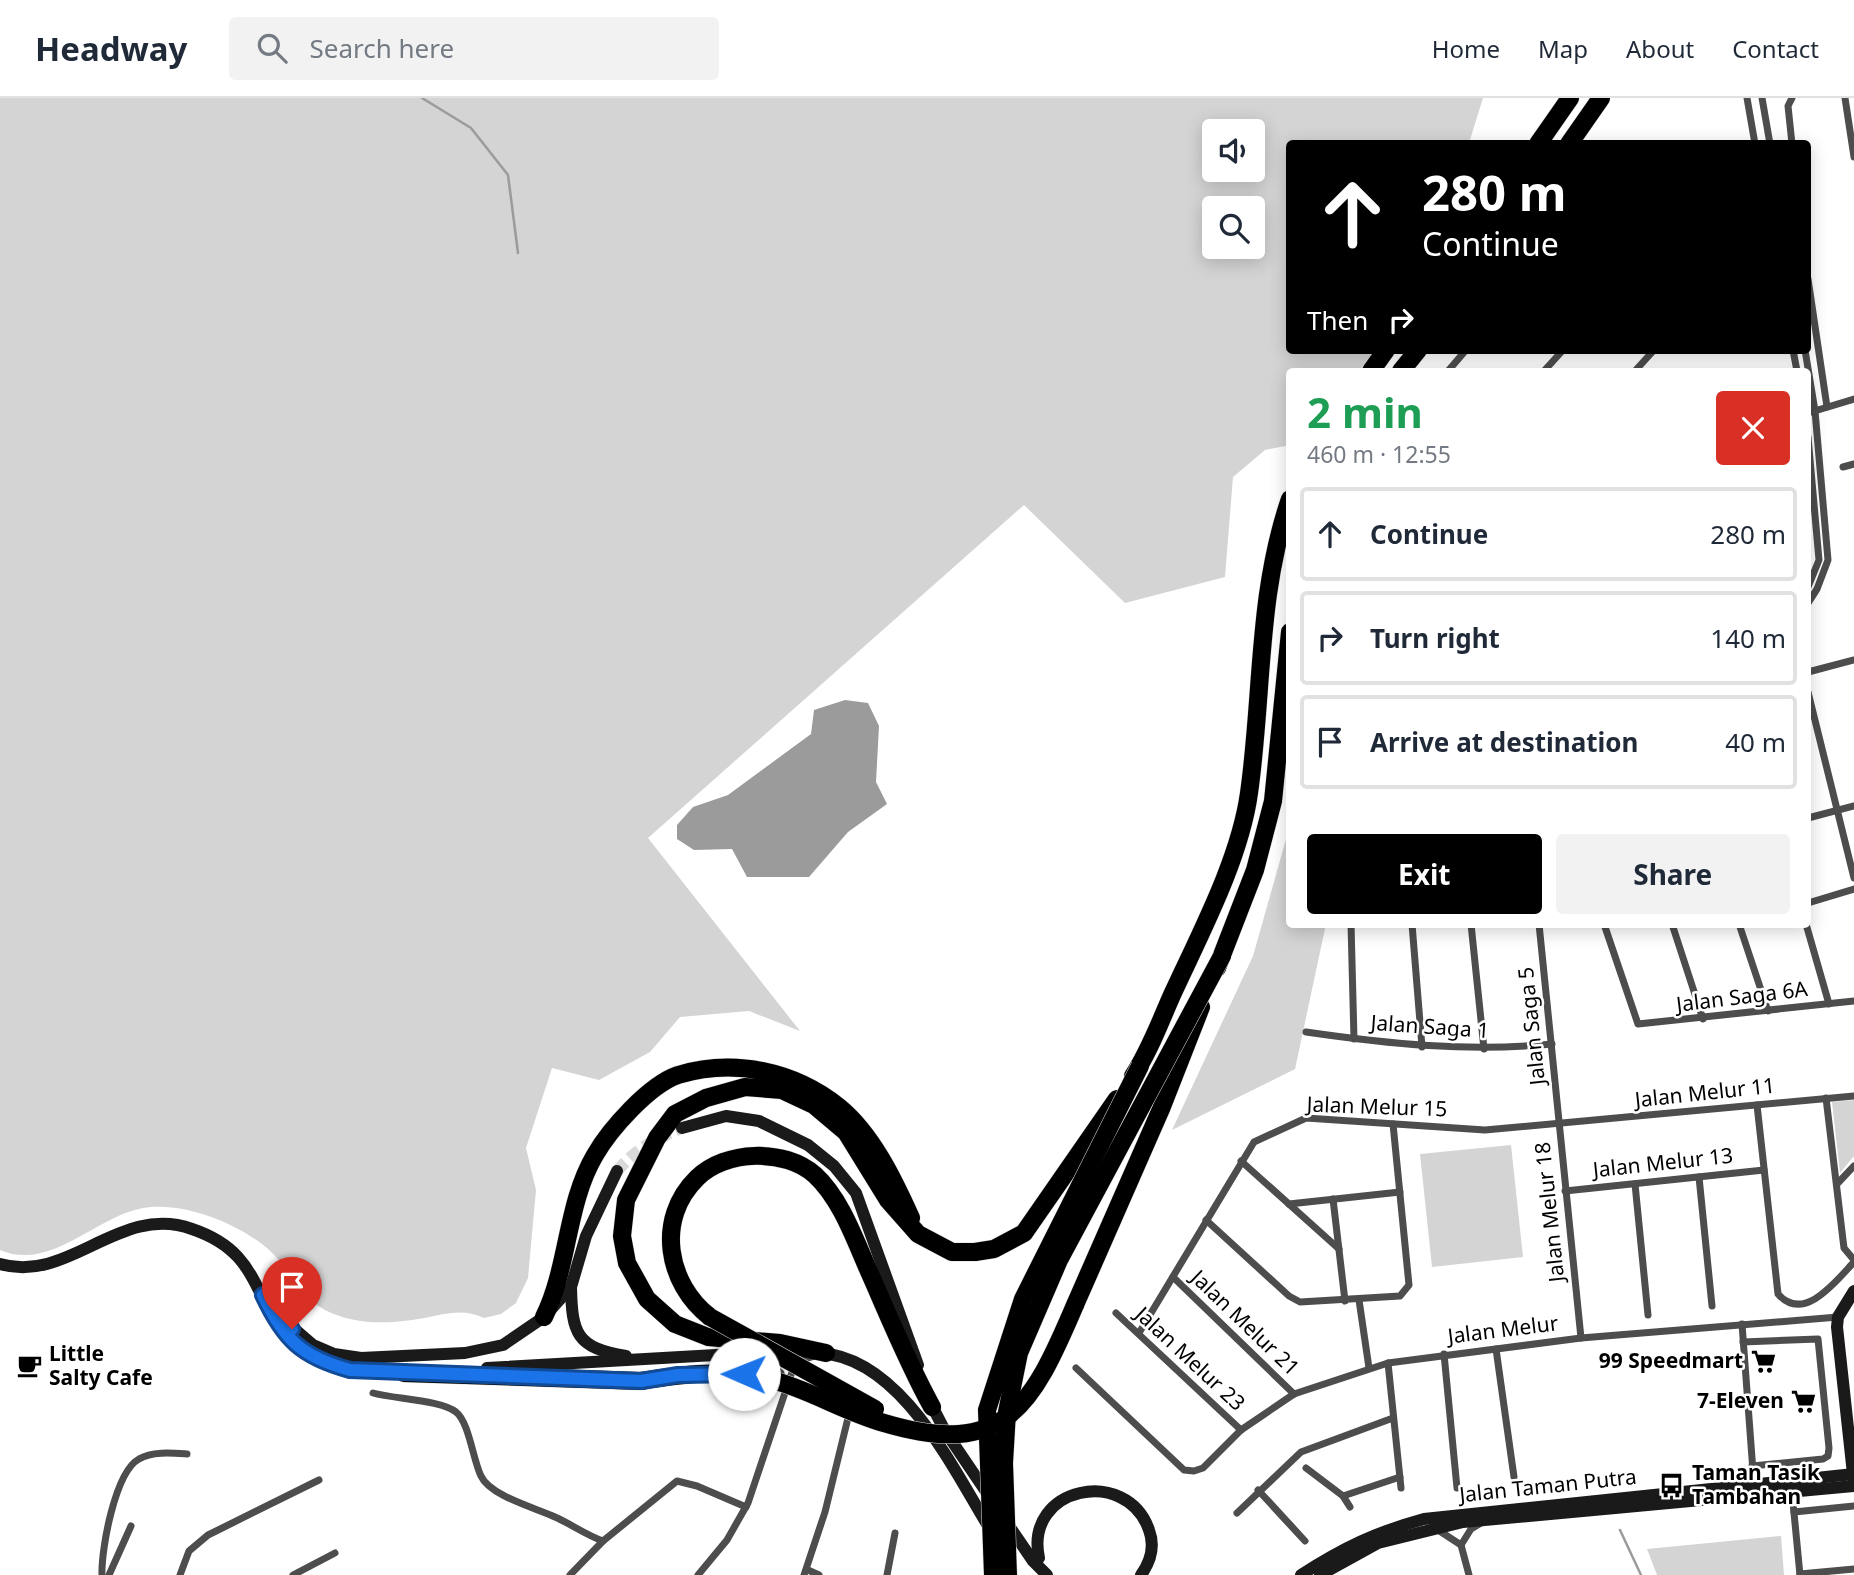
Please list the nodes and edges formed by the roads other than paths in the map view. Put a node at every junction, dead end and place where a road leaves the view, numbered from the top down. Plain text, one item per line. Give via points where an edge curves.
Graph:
1 (1570, 98) edge
2 (1601, 98) edge
3 (1747, 98) edge
4 (1762, 98) edge
5 (1792, 98) edge
6 (1845, 98) edge
7 (1541, 140) edge
8 (1572, 140) edge
9 (1754, 140) edge
10 (1769, 140) edge
11 (1792, 140) edge
12 (1854, 157) edge
13 (1811, 299) edge
14 (1383, 354) edge
15 (1415, 354) edge
16 (1463, 354) edge
17 (1559, 354) edge
18 (1650, 354) edge
19 (1372, 368) edge
20 (1403, 368) edge
21 (1451, 368) edge
22 (1547, 368) edge
23 (1638, 368) edge
24 (1854, 399) edge
25 (1827, 407) junction
26 (1811, 412) edge
27 (1854, 464) edge
28 (1843, 467) dead end
29 (1811, 471) edge
30 (1286, 511) edge
31 (1811, 580) edge
32 (1811, 598) edge
33 (1854, 660) edge
34 (1811, 671) edge
35 (1286, 672) edge
36 (1811, 705) edge
37 (1854, 806) edge
38 (1836, 811) junction
39 (1811, 817) edge
40 (1854, 877) edge
41 (1854, 889) edge
42 (1811, 901) edge
43 (1351, 928) edge
44 (1412, 928) edge
45 (1471, 928) edge
46 (1539, 928) edge
47 (1605, 928) edge
48 (1673, 928) edge
49 (1740, 928) edge
50 (1807, 928) edge
51 (1222, 956) junction
52 (1854, 1001) edge
53 (1829, 1004) junction
54 (1768, 1012) junction
55 (1703, 1019) junction
56 (1306, 1032) dead end
57 (1354, 1039) junction
58 (1552, 1044) junction
59 (1422, 1047) junction
60 (1484, 1049) junction
61 (1140, 1066) junction
62 (1854, 1096) edge
63 (1826, 1098) junction
64 (1757, 1105) junction
65 (1393, 1124) junction
66 (1559, 1125) junction
67 (682, 1128) tunnel mouth
68 (1241, 1161) junction
69 (1854, 1166) edge
70 (1764, 1170) junction
71 (617, 1171) tunnel mouth
72 (1699, 1177) junction
73 (1635, 1184) junction
74 (1837, 1184) junction
75 (1565, 1191) junction
76 (1400, 1192) junction
77 (1333, 1199) junction
78 (1289, 1204) junction
79 (1206, 1220) junction
80 (918, 1234) junction
81 (1339, 1249) junction
82 (1854, 1261) edge
83 (0, 1264) edge
84 (1173, 1278) junction
85 (571, 1287) junction
86 (1854, 1292) edge
87 (263, 1295) junction
88 (1359, 1300) junction
89 (1345, 1301) junction
90 (1712, 1306) dead end
91 (1116, 1313) dead end
92 (1647, 1315) dead end
93 (544, 1317) junction
94 (1838, 1317) junction
95 (1742, 1324) junction
96 (1139, 1333) junction
97 (1581, 1338) junction
98 (1743, 1342) junction
99 (1496, 1349) junction
100 (755, 1353) junction
101 (826, 1353) junction
102 (1444, 1354) junction
103 (647, 1359) junction
104 (1388, 1363) junction
105 (1076, 1368) dead end
106 (1368, 1368) junction
107 (404, 1373) junction
108 (784, 1388) junction
109 (373, 1393) dead end
110 (1294, 1394) junction
111 (1849, 1401) edge
112 (932, 1407) junction
113 (848, 1418) dead end
114 (1393, 1418) junction
115 (901, 1427) junction
116 (1241, 1430) junction
117 (187, 1454) dead end
118 (1752, 1466) junction
119 (1306, 1468) dead end
120 (1400, 1477) junction
121 (1514, 1477) dead end
122 (1854, 1479) edge
123 (319, 1480) dead end
124 (1754, 1485) junction
125 (1401, 1488) dead end
126 (1457, 1488) dead end
127 (1258, 1490) junction
128 (1792, 1492) junction
129 (1343, 1496) junction
130 (1630, 1501) junction
131 (1854, 1506) edge
132 (746, 1507) junction
133 (1350, 1507) dead end
134 (1794, 1512) junction
135 (1237, 1513) dead end
136 (1485, 1520) junction
137 (131, 1526) dead end
138 (1430, 1528) junction
139 (895, 1533) dead end
140 (603, 1541) junction
141 (1305, 1541) dead end
142 (1461, 1545) junction
143 (335, 1553) dead end
144 (1039, 1558) dead end
145 (1854, 1569) edge
146 (806, 1573) edge
147 (1800, 1574) edge
148 (102, 1575) edge
149 (109, 1575) edge
150 (180, 1575) edge
151 (293, 1575) edge
152 (570, 1575) edge
153 (698, 1575) edge
154 (819, 1575) edge
155 (887, 1575) edge
156 (993, 1575) edge
157 (1008, 1575) edge
158 (1016, 1575) edge
159 (1047, 1575) edge
160 (1141, 1575) edge
161 (1301, 1575) edge
162 (1320, 1575) edge
163 (1469, 1575) edge

1 - 7 highway
2 - 8 highway
3 - 9 street
4 - 10 street
5 - 11 street via 1788,106
6 - 12 street
13 - 25 street
14 - 19 highway
15 - 20 highway
16 - 21 street
17 - 22 street
18 - 23 street
24 - 25 street
25 - 26 street
26 - 32 street via 1828,559
27 - 28 street
29 - 31 street via 1819,560
30 - 61 highway via 1262,640 1249,794 1231,856
33 - 34 street
35 - 51 highway via 1273,801 1255,870
36 - 38 street
37 - 38 street
38 - 39 street
38 - 40 street
41 - 42 street
43 - 57 street
44 - 59 street
45 - 60 street
46 - 58 street, Jalan Saga 5
47 - 55 street, Jalan Saga 6A via 1638,1024
48 - 55 street
49 - 54 street
50 - 53 street
51 - 115 highway, bridge via 1161,1109 1048,1368 1034,1390 1001,1421 978,1431 939,1436
51 - 157 highway, bridge via 1059,1260 1019,1353 1005,1450
52 - 53 street, Jalan Saga 6A
53 - 54 street, Jalan Saga 6A
54 - 55 street, Jalan Saga 6A
56 - 57 street, Jalan Saga 1
57 - 59 street, Jalan Saga 1
58 - 60 street, Jalan Saga 1
58 - 66 street, Jalan Saga 5
59 - 60 street, Jalan Saga 1
61 - 80 highway, bridge via 1031,1226 1006,1244 975,1252 952,1252
61 - 156 highway, bridge via 1023,1298 987,1410
62 - 63 street, Jalan Melur 11
63 - 64 street, Jalan Melur 11
63 - 74 street
64 - 66 street, Jalan Melur 11
64 - 70 street
65 - 66 street, Jalan Melur 15 via 1485,1130
65 - 68 street, Jalan Melur 15 via 1306,1118 1261,1136
65 - 76 street
66 - 75 street, Jalan Melur 18
67 - 112 street via 726,1116 759,1121 808,1144 834,1166 856,1193
68 - 78 street
68 - 79 street, Jalan Melur 15
69 - 74 street
70 - 72 street, Jalan Melur 13
70 - 82 street via 1778,1294 1793,1303 1816,1300
71 - 85 street via 590,1225
72 - 73 street, Jalan Melur 13
72 - 90 street
73 - 75 street, Jalan Melur 13
73 - 92 street
74 - 82 street via 1844,1248
75 - 97 street, Jalan Melur 18
76 - 77 street
76 - 88 street via 1409,1285 1400,1296
77 - 78 street
77 - 81 street
78 - 81 street
79 - 84 street, Jalan Melur 15
79 - 89 street via 1289,1296 1300,1302
80 - 93 highway via 870,1143 841,1109 808,1086 764,1070 733,1067 676,1076 646,1096 596,1153 583,1177 557,1290
80 - 101 highway via 888,1200 846,1132 814,1105 782,1090 745,1087 706,1098 675,1114 656,1138 626,1200 622,1236 627,1263 647,1299 675,1324 708,1337 780,1343
81 - 89 street
83 - 87 street via 41,1265 65,1259 141,1224 173,1224 230,1248 254,1275
84 - 96 street, Jalan Melur 15
84 - 110 street, Jalan Melur 21
85 - 93 street
85 - 103 street via 572,1323 582,1340 601,1352
86 - 94 street
87 - 93 street via 292,1329 313,1345 361,1358 478,1351 503,1345
87 - 107 street via 292,1343 310,1355 350,1370
88 - 89 street
88 - 106 street
91 - 96 street, Jalan Melur 23
94 - 95 street, Jalan Melur
94 - 111 street
95 - 97 street, Jalan Melur
95 - 98 street
96 - 116 street, Jalan Melur 23
97 - 99 street, Jalan Melur
98 - 118 street
98 - 118 street via 1818,1339 1829,1448 1829,1456 1823,1460
99 - 102 street, Jalan Melur
99 - 121 street
100 - 101 street
100 - 103 street
100 - 108 street via 780,1373
101 - 108 street via 805,1359
101 - 158 street via 864,1368 920,1416
102 - 104 street, Jalan Melur
102 - 126 street
103 - 107 street
104 - 106 street, Jalan Melur
104 - 114 street
105 - 116 street, Jalan Melur via 1184,1469 1203,1468
106 - 110 street, Jalan Melur
107 - 115 highway, bridge via 641,1381 744,1374
108 - 132 street
109 - 140 street via 432,1402 456,1412 482,1480 516,1502
110 - 116 street, Jalan Melur
111 - 122 street
112 - 115 highway, bridge via 842,1214 814,1175 793,1162 751,1156 720,1164 698,1177 672,1226 672,1263 693,1304
112 - 159 street via 1032,1561
113 - 146 street
114 - 120 street
114 - 127 street via 1301,1452
117 - 148 street via 151,1455 131,1467 110,1518
118 - 124 street
119 - 129 street
120 - 125 street
120 - 129 street
122 - 124 street, Jalan Taman Putra
122 - 128 street, Jalan Taman Putra
123 - 150 street via 208,1535 189,1551
124 - 130 street, Jalan Taman Putra
127 - 135 street
127 - 141 street
128 - 130 street, Jalan Taman Putra
128 - 134 street
129 - 133 street
130 - 136 street, Jalan Taman Putra
130 - 161 street, Jalan Taman Putra via 1424,1519 1348,1545
131 - 134 street
132 - 140 street via 677,1481
132 - 153 street via 727,1540
134 - 147 street
136 - 138 street, Jalan Taman Putra
136 - 142 street via 1471,1529
137 - 149 street
138 - 142 street via 1447,1533
138 - 162 street, Jalan Taman Putra via 1378,1544
139 - 155 street
140 - 152 street
142 - 163 street
143 - 151 street
144 - 160 street via 1037,1533 1046,1512 1078,1493 1098,1491 1136,1507 1146,1520 1152,1552
145 - 147 street
146 - 154 street

